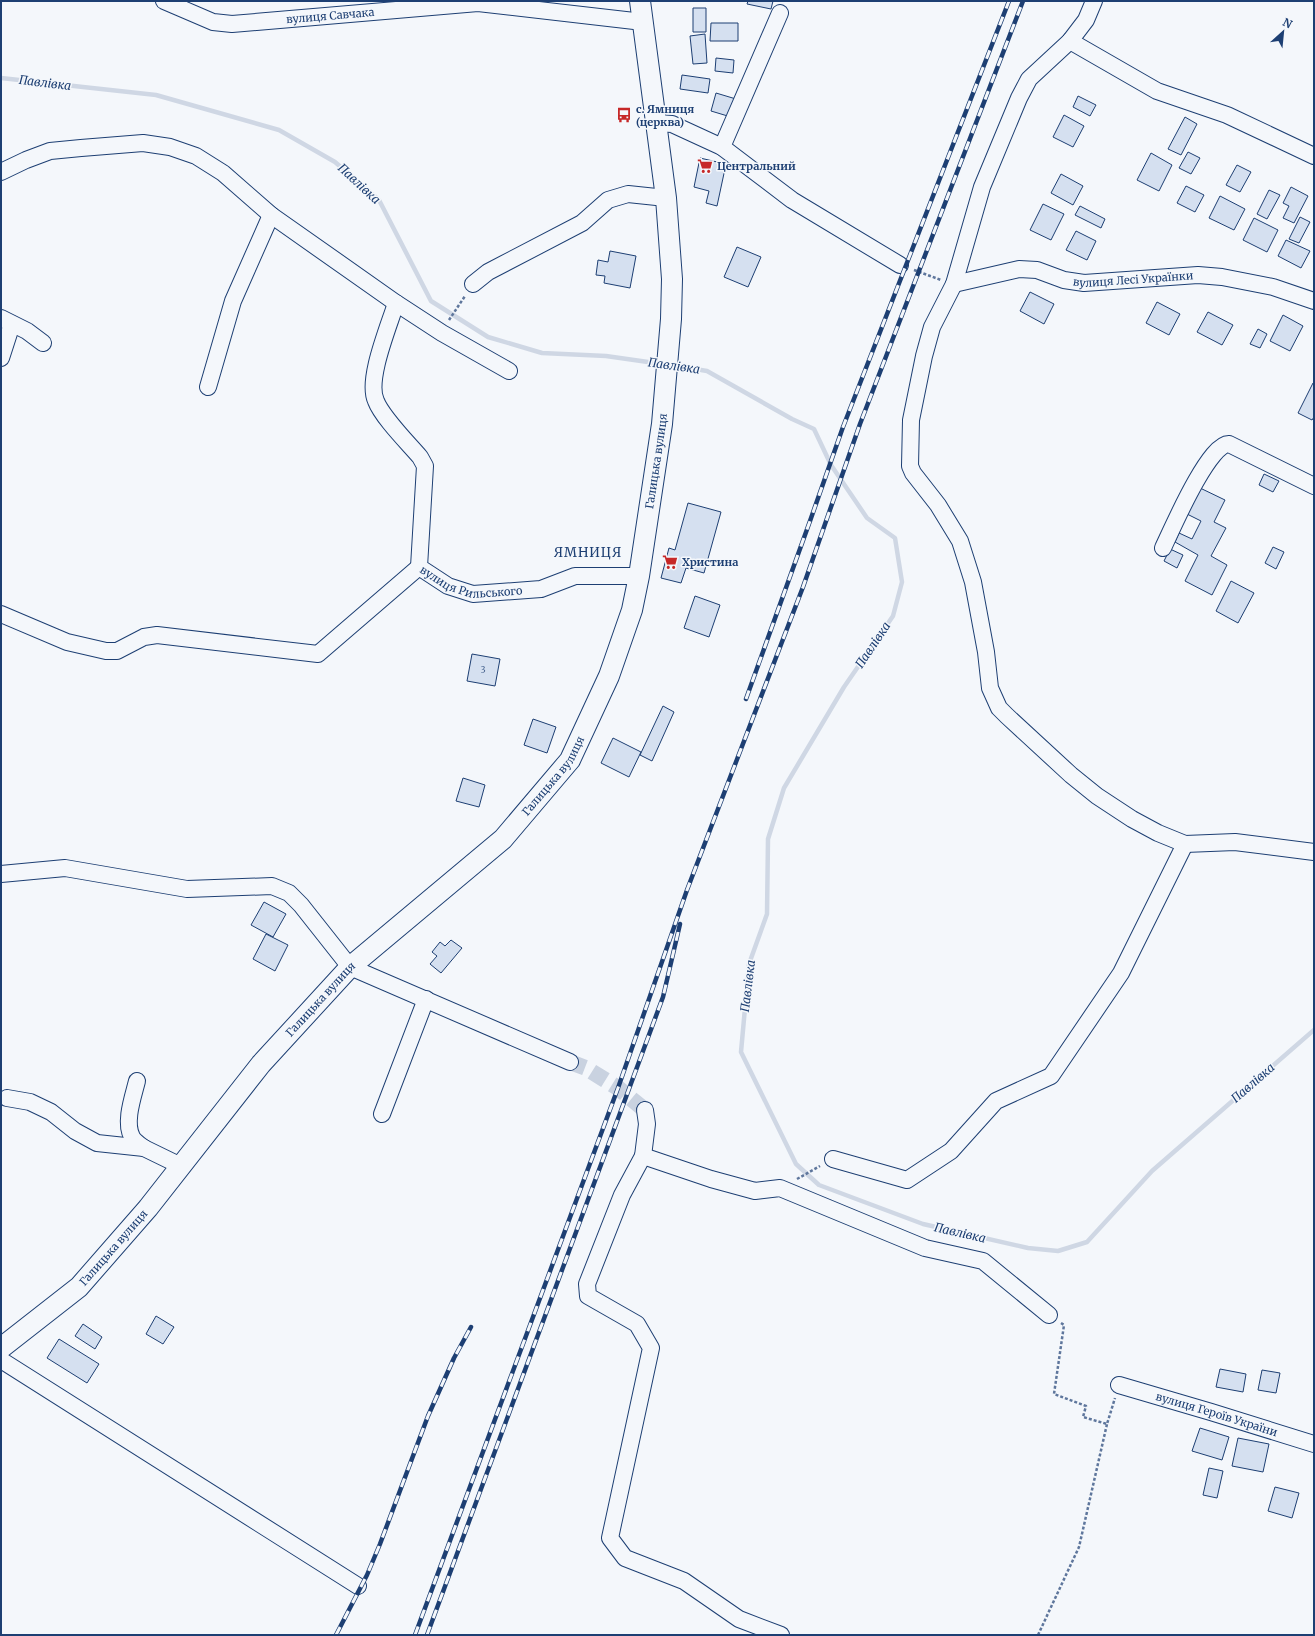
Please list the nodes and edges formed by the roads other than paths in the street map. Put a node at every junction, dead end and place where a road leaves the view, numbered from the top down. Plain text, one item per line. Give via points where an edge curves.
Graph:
1 (164, 1) edge
2 (640, 1) edge
3 (1094, 1) edge
4 (780, 13) dead end
5 (643, 22) junction
6 (1070, 41) junction
7 (657, 123) junction
8 (722, 147) junction
9 (1314, 156) edge
10 (1, 172) edge
11 (666, 198) junction
12 (271, 215) junction
13 (900, 265) road end
14 (473, 284) road end
15 (954, 284) junction
16 (1314, 301) edge
17 (396, 303) junction
18 (6, 321) edge
19 (42, 343) dead end
20 (1, 358) edge
21 (509, 371) dead end
22 (208, 387) dead end
23 (1314, 486) edge
24 (1163, 548) dead end
25 (419, 567) junction
26 (639, 576) junction
27 (1, 614) edge
28 (1184, 844) junction
29 (1314, 852) edge
30 (1, 874) edge
31 (350, 967) junction
32 (426, 999) junction
33 (570, 1062) tunnel mouth
34 (137, 1081) dead end
35 (7, 1098) dead end
36 (645, 1110) dead end
37 (382, 1114) dead end
38 (144, 1148) junction
39 (643, 1156) junction
40 (829, 1161) road end
41 (181, 1166) junction
42 (1049, 1315) road end
43 (1, 1348) edge
44 (1, 1360) edge
45 (1119, 1385) road end
46 (1314, 1444) edge
47 (358, 1586) dead end
48 (781, 1635) edge

1 - 5 street, вулиця Савчака via 213,22 232,24 478,3
2 - 5 main road, Галицька вулиця
3 - 6 street via 1086,20
4 - 8 street
5 - 7 main road, Галицька вулиця
6 - 9 street via 1157,91 1227,115
6 - 15 street via 1029,79 1019,98 982,187
7 - 8 street via 672,124
7 - 11 main road, Галицька вулиця
8 - 13 street via 792,200
10 - 12 street via 50,151 143,143 170,147 196,156 223,173
11 - 14 street via 628,194 608,200 582,223 488,272
11 - 26 main road, Галицька вулиця via 672,279 671,319 662,424
12 - 17 street
12 - 22 street via 233,301
15 - 16 street, вулиця Лесі Українки via 1020,268 1084,283 1198,275 1222,277 1273,288
15 - 28 street via 932,327 924,356 911,420 910,466 960,541 973,582 990,688 999,708 1097,796 1132,820
17 - 21 street
17 - 25 street, вулиця Рильського via 374,374 373,389 375,401 381,411 425,466
18 - 19 street
18 - 20 street
23 - 24 street via 1225,444 1217,450 1195,481
25 - 26 street, вулиця Рильського via 448,586 473,594 541,589 575,576
25 - 27 street via 318,654 157,635 144,637 117,651 106,651 67,642
26 - 31 main road, Галицька вулиця via 632,610 609,676 570,760 503,839
28 - 29 street via 1235,842
28 - 40 street via 1121,973 1052,1076 996,1101 950,1152 907,1180
30 - 31 street via 65,868 187,889 272,886 289,893 301,905
31 - 32 street
31 - 41 main road, Галицька вулиця via 261,1064
32 - 33 street
32 - 37 street
34 - 38 street via 128,1094 129,1122 132,1138
35 - 38 street via 30,1102 51,1112 75,1131 97,1143
36 - 39 street via 647,1124
38 - 41 street
39 - 42 street via 755,1191 780,1188 925,1248 984,1261
39 - 48 street via 622,1195 587,1284 588,1296 637,1324 650,1348 610,1538 625,1558 684,1581 739,1619
41 - 43 main road, Галицька вулиця via 79,1287
44 - 47 street
45 - 46 street, вулиця Героїв України

